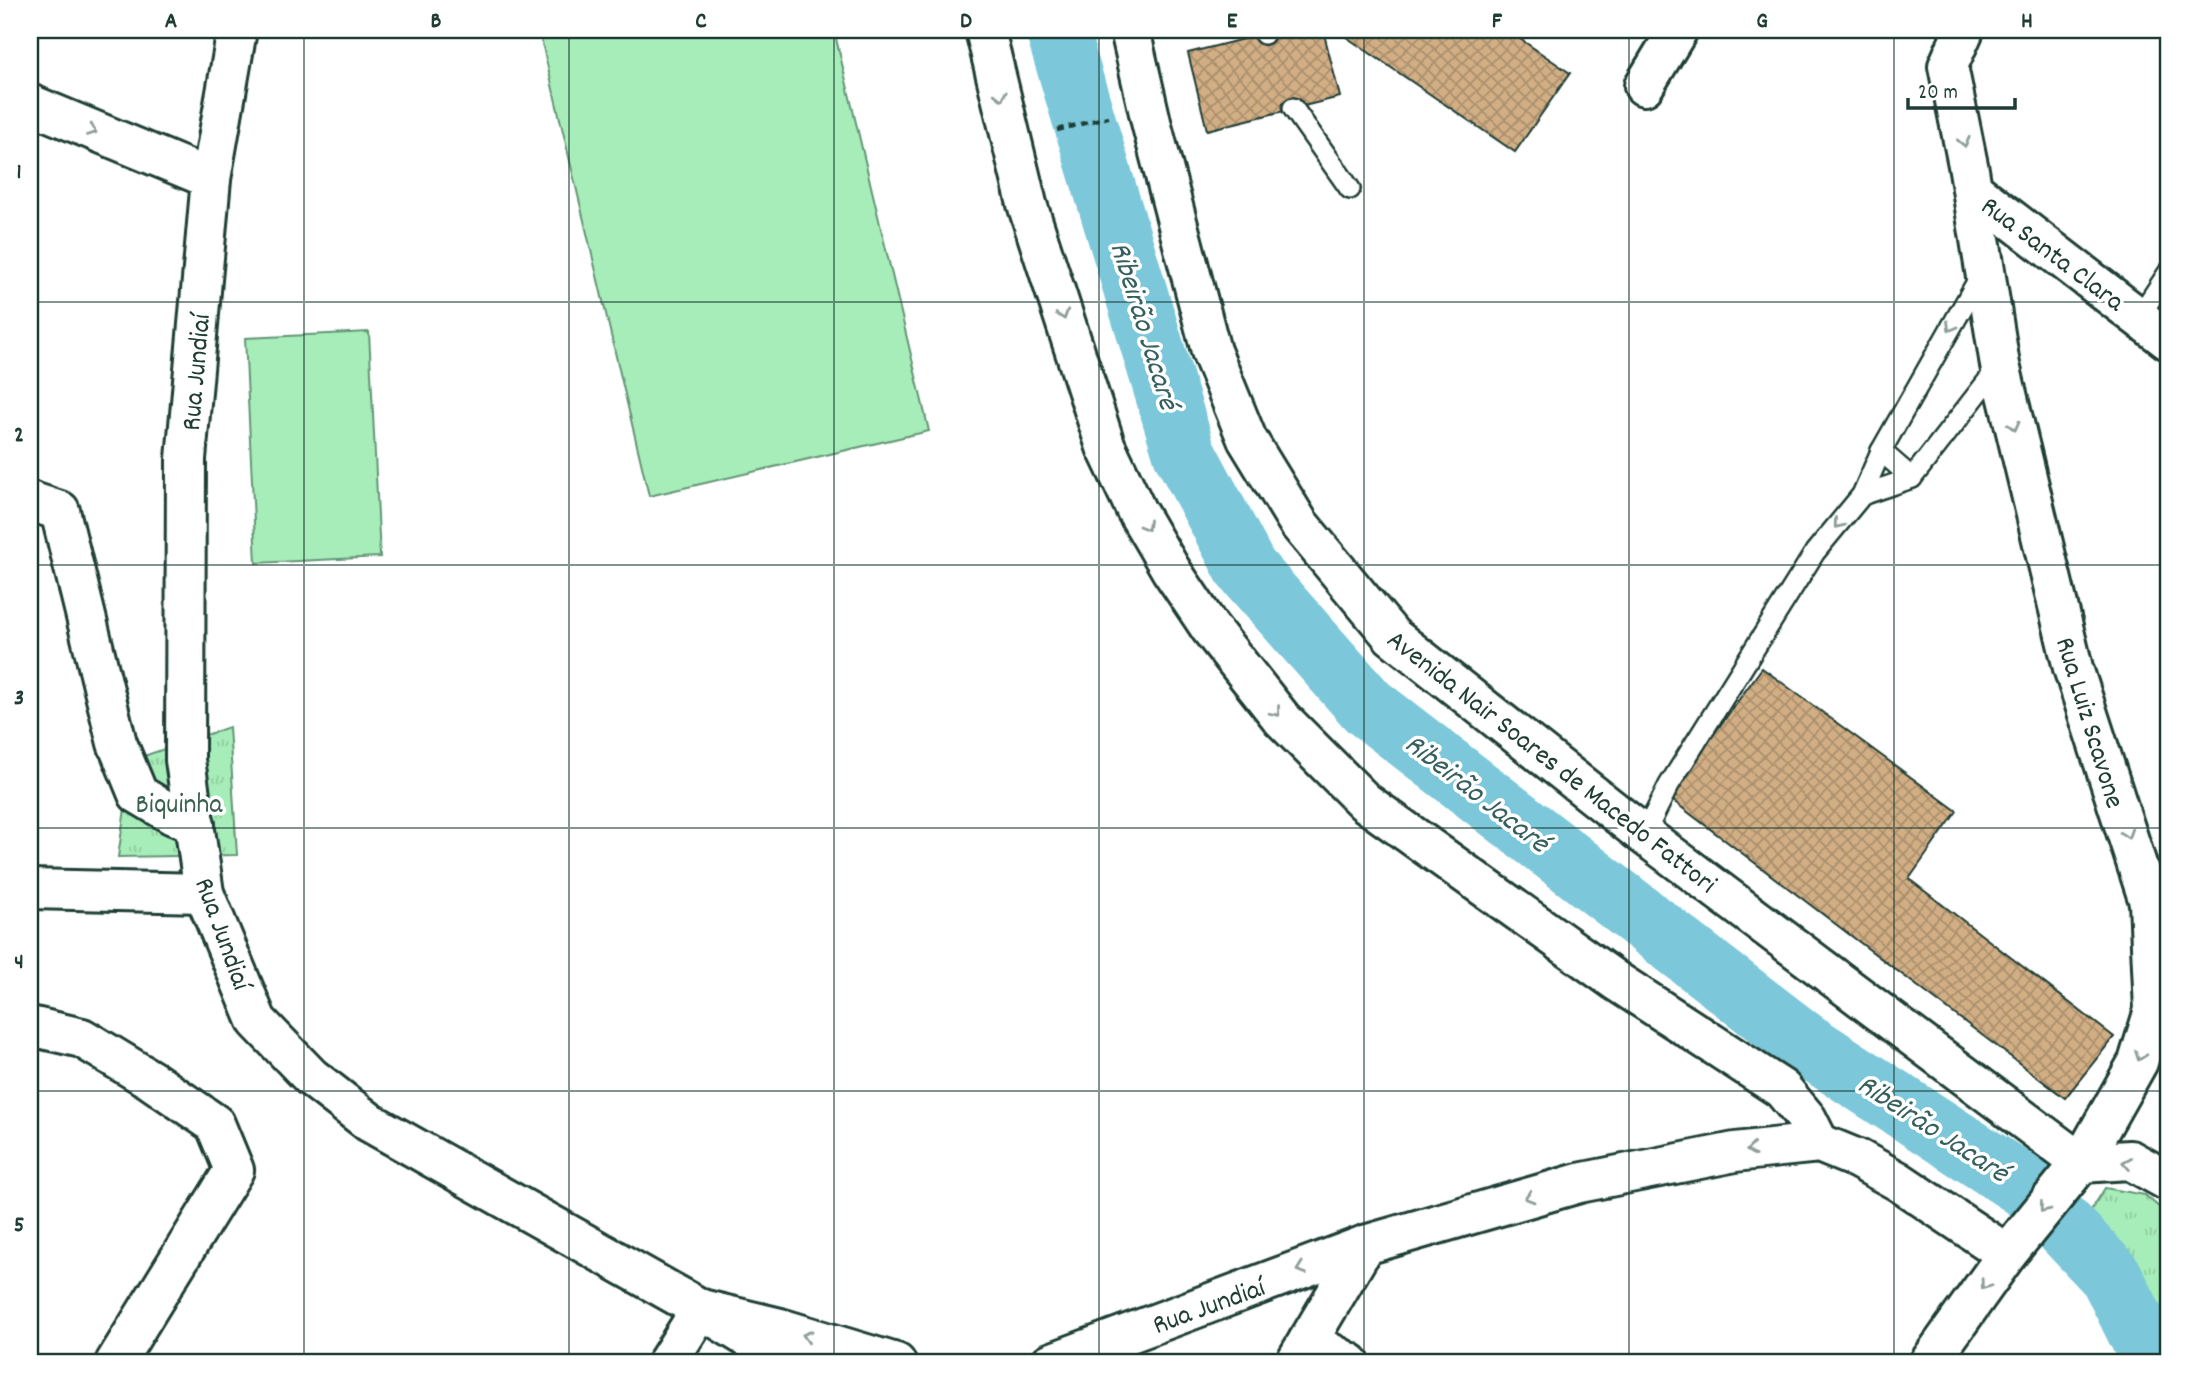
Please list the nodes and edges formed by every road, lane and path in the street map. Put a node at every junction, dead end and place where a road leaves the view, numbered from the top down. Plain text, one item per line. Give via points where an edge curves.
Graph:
1 (237, 30) edge
2 (985, 30) edge
3 (1130, 30) edge
4 (1678, 30) edge
5 (1964, 30) edge
6 (1945, 48) edge
7 (1644, 86) dead end
8 (30, 104) edge
9 (1293, 108) dead end
10 (1108, 117) dead end
11 (1057, 130) dead end
12 (211, 179) junction
13 (1350, 190) dead end
14 (1973, 190) junction
15 (1985, 268) junction
16 (2168, 272) edge
17 (2154, 329) edge
18 (2000, 365) junction
19 (1881, 451) junction
20 (1912, 478) junction
21 (1862, 495) junction
22 (30, 501) edge
23 (195, 824) junction
24 (1644, 835) junction
25 (30, 889) edge
26 (204, 893) junction
27 (2159, 914) edge
28 (30, 1026) edge
29 (1819, 1143) junction
30 (2075, 1170) junction
31 (2168, 1181) edge
32 (1365, 1245) junction
33 (2013, 1246) junction
34 (701, 1309) junction
35 (1301, 1352) edge
36 (1945, 1353) edge
37 (115, 1363) edge
38 (667, 1363) edge
39 (789, 1363) edge
40 (896, 1363) edge
41 (1050, 1363) edge
42 (1350, 1363) edge

1 - 12 main road, Rua Jundiaí
2 -> 29 main road via 1027,204 1106,447 1136,510 1210,628 1282,719 1365,802 1616,981 1782,1089 1807,1119
3 - 24 main road, Avenida Nair Soares de Macedo Fattori via 1211,351 1247,439 1299,524 1392,636
4 - 7 main road
5 - 6 main road, Rua Luiz Scavone
6 -> 14 main road, Rua Luiz Scavone
8 -> 12 main road
9 - 13 lane
10 - 11 path
12 - 23 main road, Rua Jundiaí via 186,459 185,760
14 - 15 main road, Rua Luiz Scavone
14 - 17 main road, Rua Santa Clara
15 - 18 main road, Rua Luiz Scavone
15 -> 19 lane
16 - 17 lane
18 - 20 lane
18 -> 27 main road, Rua Luiz Scavone via 2073,668
19 - 20 lane
19 - 21 lane
20 - 21 lane
21 -> 24 lane via 1815,552 1669,785
22 - 23 main road via 60,511 117,743 138,794
23 - 26 main road, Rua Jundiaí
24 - 30 main road, Avenida Nair Soares de Macedo Fattori
25 - 26 main road
26 - 34 main road, Rua Jundiaí via 257,1021 311,1077 369,1122
27 -> 30 main road, Rua Luiz Scavone via 2154,1010 2138,1062
28 - 37 main road via 82,1038 215,1124 234,1171
29 -> 32 main road, Rua Jundiaí via 1735,1152 1579,1183
29 - 33 main road via 1858,1159
31 -> 30 main road via 2130,1160
30 -> 33 main road, Rua Luiz Scavone
32 - 35 main road
32 -> 41 main road, Rua Jundiaí
33 -> 36 main road, Rua Luiz Scavone
34 - 38 main road
34 - 39 main road
40 -> 34 main road, Rua Jundiaí
35 - 42 main road

